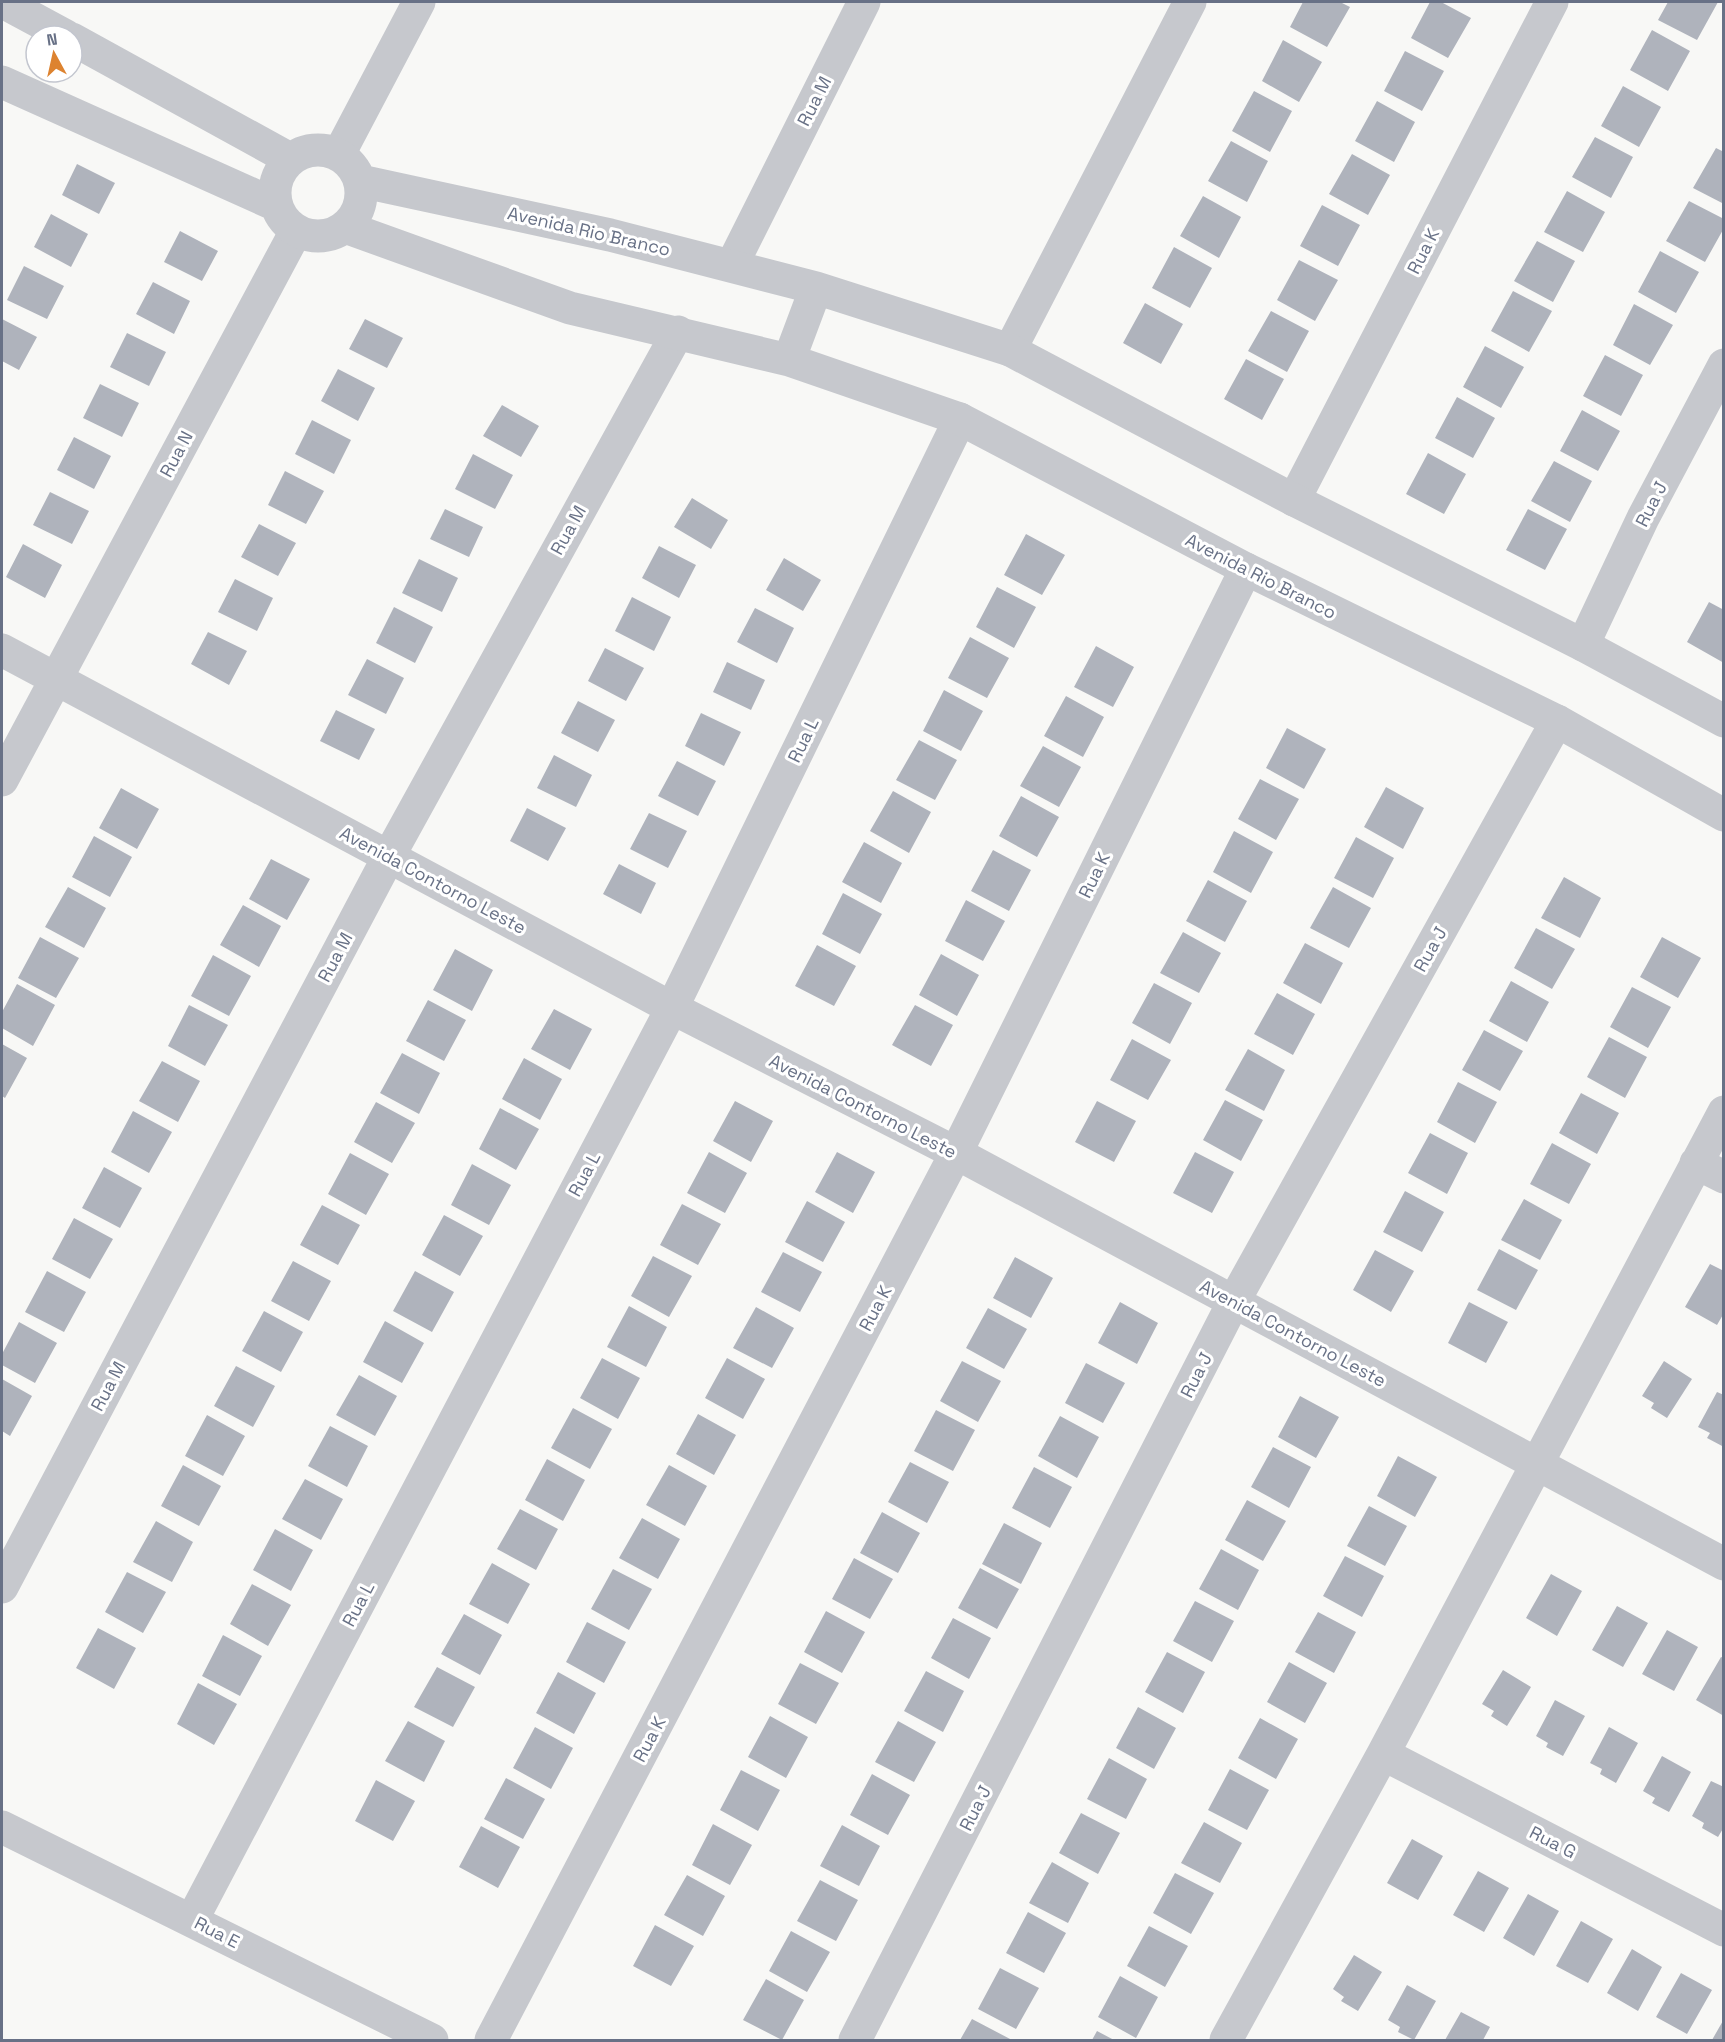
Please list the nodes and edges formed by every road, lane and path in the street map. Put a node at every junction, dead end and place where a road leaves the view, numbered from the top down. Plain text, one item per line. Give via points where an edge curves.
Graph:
1 (3, 2) edge
2 (419, 2) edge
3 (864, 2) edge
4 (1190, 2) edge
5 (1552, 2) edge
6 (44, 24) edge
7 (84, 46) edge
8 (4, 90) edge
9 (339, 154) junction
10 (290, 159) junction
11 (360, 181) junction
12 (276, 205) junction
13 (345, 227) junction
14 (296, 231) junction
15 (732, 265) junction
16 (816, 288) junction
17 (678, 332) junction
18 (1010, 350) junction
19 (789, 360) junction
20 (1724, 365) edge
21 (960, 419) junction
22 (1294, 500) junction
23 (1246, 569) junction
24 (1583, 645) junction
25 (2, 650) edge
26 (55, 677) junction
27 (1557, 721) junction
28 (1724, 721) edge
29 (2, 780) edge
30 (1724, 815) edge
31 (388, 856) junction
32 (672, 1008) junction
33 (1724, 1112) edge
34 (956, 1153) junction
35 (1710, 1170) edge
36 (1234, 1301) junction
37 (1535, 1464) junction
38 (1724, 1564) edge
39 (2, 1587) edge
40 (1383, 1754) junction
41 (2, 1827) edge
42 (192, 1920) junction
43 (1724, 1929) edge
44 (432, 2040) edge
45 (490, 2040) edge
46 (855, 2040) edge
47 (1228, 2040) edge

1 - 6 street
2 - 9 street
3 - 15 street, Rua M
4 - 18 street
5 - 22 street, Rua K
7 - 10 street
8 - 12 street
9 - 10 street via 305,151
9 - 11 street
10 - 12 street via 279,172 274,188
11 - 13 street via 356,214
11 - 15 street, Avenida Rio Branco
12 - 14 street
13 - 14 street via 330,235
13 - 17 street, Avenida Rio Branco via 570,308
14 - 26 street, Rua N
15 - 16 street, Avenida Rio Branco
16 - 18 street, Avenida Rio Branco
16 - 19 street
17 - 19 street, Avenida Rio Branco
17 - 31 street, Rua M
18 - 22 street, Avenida Rio Branco
19 - 21 street, Avenida Rio Branco
20 - 24 street, Rua J via 1643,518
21 - 23 street, Avenida Rio Branco
21 - 32 street, Rua L
22 - 24 street, Avenida Rio Branco
23 - 27 street, Avenida Rio Branco
23 - 34 street, Rua K
24 - 28 street, Avenida Rio Branco
25 - 26 street, Avenida Contorno Leste
26 - 29 street, Rua N
26 - 31 street, Avenida Contorno Leste
27 - 30 street, Avenida Rio Branco
27 - 36 street, Rua J
31 - 32 street, Avenida Contorno Leste
31 - 39 street, Rua M
32 - 34 street, Avenida Contorno Leste
32 - 42 street, Rua L
33 - 35 street
34 - 36 street, Avenida Contorno Leste
34 - 45 street, Rua K
35 - 37 street
36 - 37 street, Avenida Contorno Leste
36 - 46 street, Rua J
37 - 38 street, Avenida Contorno Leste
37 - 40 street
40 - 43 street, Rua G
40 - 47 street
41 - 42 street, Rua E
42 - 44 street, Rua E

